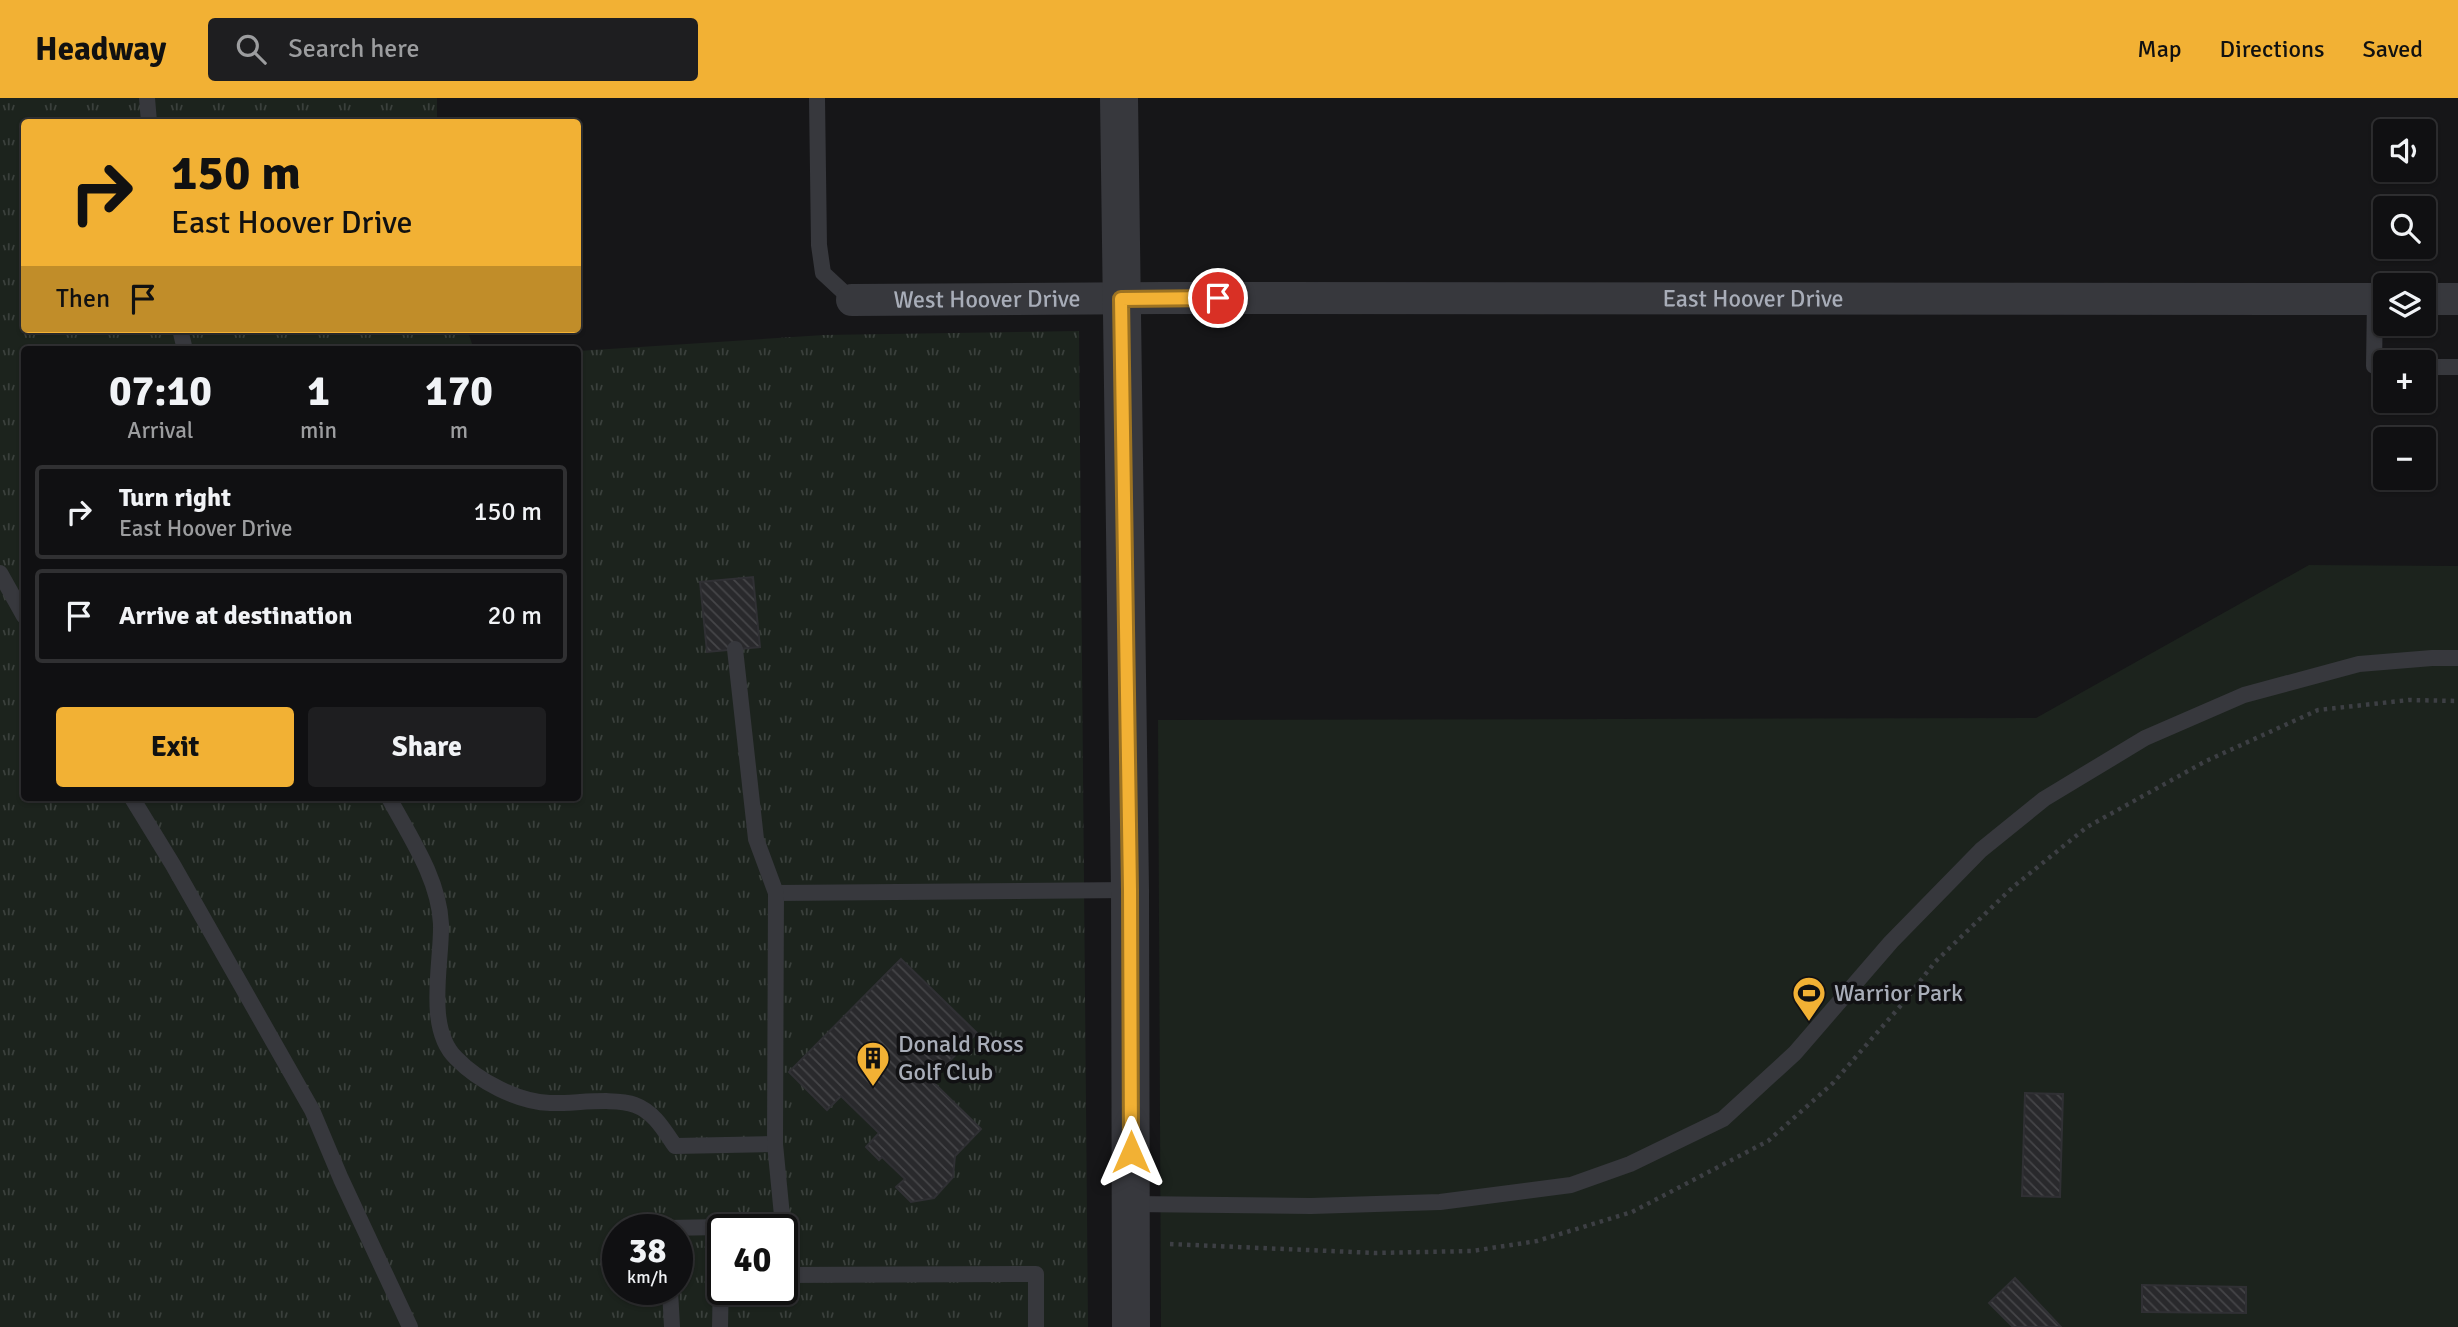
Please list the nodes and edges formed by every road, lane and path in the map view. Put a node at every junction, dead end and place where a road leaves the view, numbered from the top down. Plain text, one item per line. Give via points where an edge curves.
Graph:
1 (147, 98) edge
2 (817, 98) edge
3 (1119, 98) edge
4 (149, 119) edge
5 (1121, 299) junction
6 (2373, 299) edge
7 (2436, 299) edge
8 (2458, 299) edge
9 (852, 300) joint
10 (2436, 367) edge
11 (2458, 367) edge
12 (0, 573) edge
13 (21, 611) edge
14 (736, 649) dead end
15 (2458, 659) edge
16 (134, 801) edge
17 (391, 801) edge
18 (1130, 890) junction
19 (776, 893) junction
20 (775, 1144) junction
21 (1131, 1204) junction
22 (693, 1229) edge
23 (798, 1275) edge
24 (671, 1305) edge
25 (720, 1305) edge
26 (410, 1327) edge
27 (672, 1327) edge
28 (720, 1327) edge
29 (1036, 1327) edge
30 (1131, 1327) edge

1 - 4 lane
2 - 9 lane via 823,273
3 - 5 street
5 - 6 street, East Hoover Drive
5 - 9 street, West Hoover Drive
5 - 18 street
7 - 8 street
10 - 11 lane
12 - 13 lane
14 - 19 lane via 756,839
15 - 21 lane via 2359,664 2244,695 2145,738 2044,799 1981,850 1891,942 1795,1053 1723,1119 1630,1164 1571,1185 1440,1202
16 - 26 lane via 312,1110
17 - 20 lane via 438,898 438,1013 454,1057 499,1088 523,1097 548,1103 634,1105 657,1120 675,1146
18 - 19 lane
18 - 21 street
19 - 20 lane
20 - 22 lane via 783,1226
21 - 30 street
23 - 29 lane via 1037,1274
24 - 27 lane
25 - 28 lane

